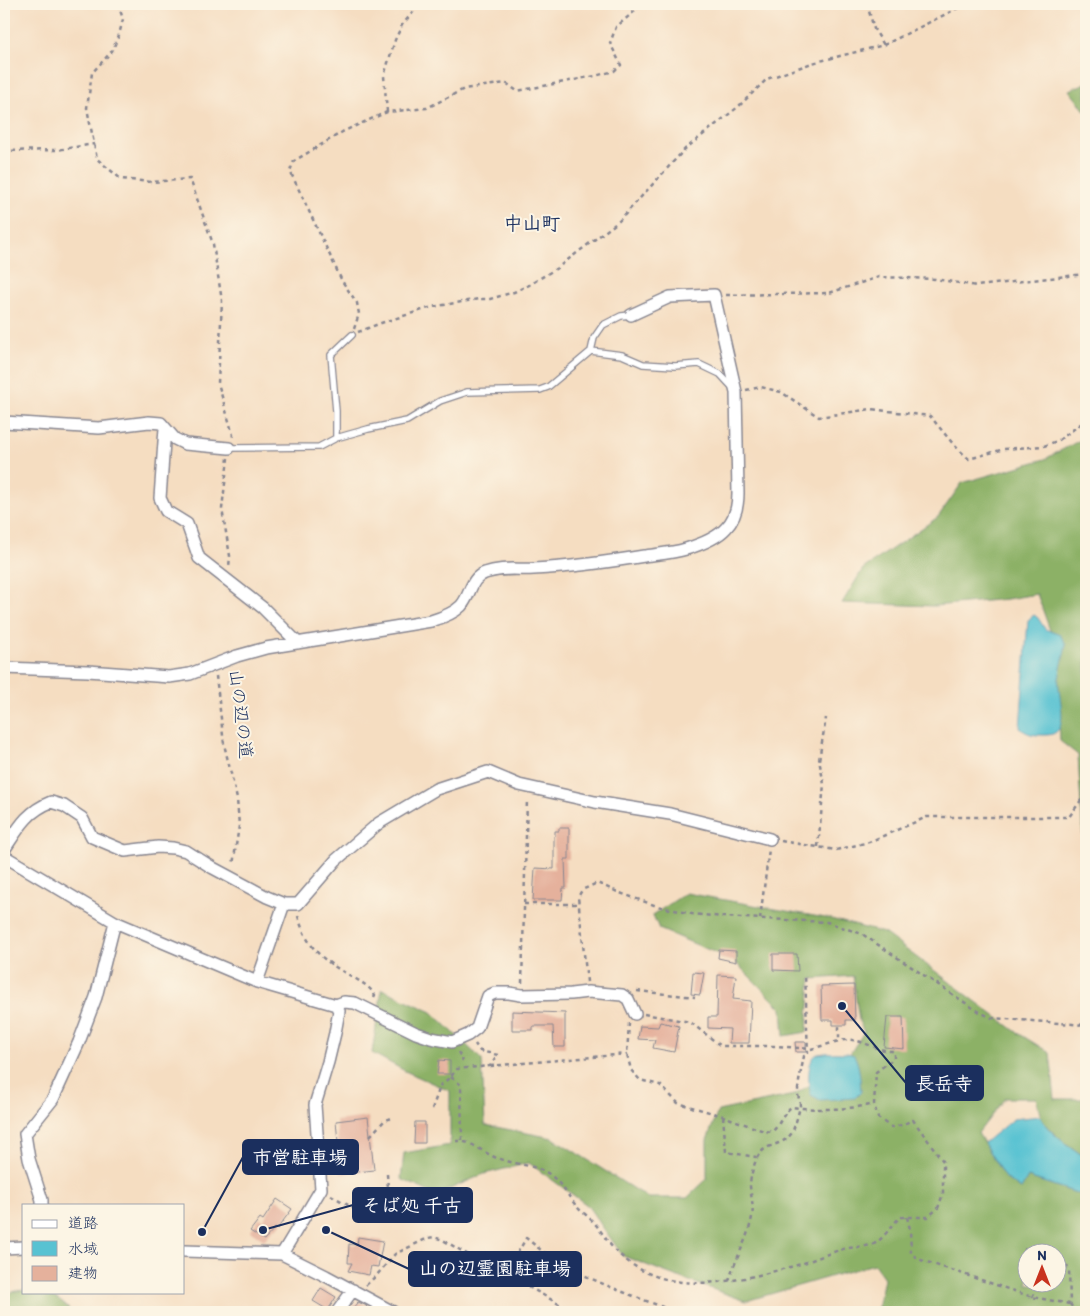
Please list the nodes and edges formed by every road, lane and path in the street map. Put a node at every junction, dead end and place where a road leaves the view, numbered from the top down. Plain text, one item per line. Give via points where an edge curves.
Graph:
1 (118, 4) edge
2 (423, 4) edge
3 (643, 4) edge
4 (867, 4) edge
5 (966, 4) edge
6 (884, 45) junction
7 (387, 112) junction
8 (94, 144) junction
9 (4, 151) edge
10 (1086, 274) edge
11 (714, 295) junction
12 (631, 315) joint
13 (352, 335) junction
14 (590, 351) junction
15 (736, 392) junction
16 (1086, 420) edge
17 (4, 422) edge
18 (165, 428) junction
19 (336, 438) junction
20 (229, 448) junction
21 (228, 581) junction
22 (298, 643) junction
23 (215, 664) junction
24 (4, 668) edge
25 (826, 718) dead end
26 (1086, 784) edge
27 (528, 787) junction
28 (770, 839) junction
29 (818, 847) junction
30 (4, 850) edge
31 (4, 856) edge
32 (232, 879) junction
33 (284, 904) junction
34 (524, 904) junction
35 (578, 904) junction
36 (298, 916) dead end
37 (760, 919) junction
38 (114, 922) junction
39 (805, 974) dead end
40 (257, 982) junction
41 (588, 992) junction
42 (521, 995) junction
43 (622, 995) junction
44 (695, 997) dead end
45 (336, 1005) junction
46 (368, 1010) junction
47 (634, 1014) junction
48 (839, 1025) dead end
49 (1086, 1025) edge
50 (468, 1034) junction
51 (840, 1042) junction
52 (808, 1049) junction
53 (627, 1054) junction
54 (490, 1066) junction
55 (451, 1077) junction
56 (874, 1104) junction
57 (432, 1108) dead end
58 (800, 1108) junction
59 (723, 1116) junction
60 (394, 1117) dead end
61 (370, 1136) dead end
62 (456, 1140) dead end
63 (462, 1140) junction
64 (757, 1158) junction
65 (387, 1174) dead end
66 (321, 1189) junction
67 (42, 1204) edge
68 (907, 1217) junction
69 (390, 1220) junction
70 (399, 1221) dead end
71 (22, 1246) edge
72 (4, 1248) edge
73 (185, 1251) edge
74 (282, 1254) junction
75 (1068, 1268) edge
76 (506, 1274) junction
77 (728, 1281) junction
78 (353, 1290) junction
79 (1034, 1294) edge
80 (1032, 1297) junction
81 (1070, 1304) junction
82 (337, 1312) edge
83 (392, 1312) edge
84 (573, 1312) edge
85 (676, 1312) edge
86 (1076, 1312) edge

1 - 8 path via 123,19 119,36 112,51 92,73 86,108
2 - 7 path via 402,26 395,40 384,76
3 - 7 path via 616,27 610,43 621,65 614,71 517,91 506,82 464,89 427,108
4 - 6 path via 874,28
5 - 6 path
6 - 13 path via 812,63 768,80 685,149 618,221 530,285 490,299 432,307
7 - 13 path via 344,131 294,161 290,171 342,281 357,303 359,314
8 - 9 path via 57,150
8 - 20 path via 97,159 121,179 151,182 190,179 213,244 222,300 218,383 233,435
10 - 11 path via 978,286 935,279 880,277 829,293
11 - 12 street via 670,297
11 - 15 street, 山の辺の道
12 - 14 lane via 620,316 603,325
13 - 19 lane via 331,355
14 - 15 lane via 622,354 643,364 699,364 720,374
14 - 19 lane via 548,387 540,390 467,392 440,401 407,421
15 - 16 path via 761,386 781,392 819,417 871,409 930,416 969,459 1004,449 1044,446 1059,440
15 - 22 street, 山の辺の道 via 738,507 726,528 716,535 685,549 615,561 500,569 474,580 461,606 448,615 431,621
17 - 18 street via 99,428 149,422 161,423
18 - 20 street via 185,444
18 - 21 street via 160,498 166,511 187,524 199,558
19 - 20 lane via 319,446
20 - 21 path via 222,509 230,556
21 - 22 street via 263,608
22 - 23 street, 山の辺の道 via 266,648
23 - 24 street via 190,674 169,677
23 - 32 path, 山の辺の道 via 224,744 237,799 239,826
25 - 29 path via 819,760 824,784
26 - 29 path via 1082,799 1069,817 927,817 869,842 836,850
27 - 28 street via 670,814
27 - 33 street via 488,772 436,789 378,823 336,860 298,904
27 - 34 path
28 - 29 path
28 - 37 path
30 - 32 street via 25,818 51,802 82,818 92,837 125,851 158,847 186,851
31 - 38 street
32 - 33 street
33 - 40 street
34 - 35 path
34 - 42 path
35 - 37 path via 582,890 597,883 692,914
35 - 41 path
36 - 46 path via 302,931 316,953 371,987 376,995
37 - 49 path via 827,922 862,934 992,1018
38 - 40 street
38 - 67 street via 96,997 80,1042 53,1099 26,1134 28,1159
39 - 52 path
40 - 45 street
41 - 42 street
41 - 43 street
42 - 50 street via 508,992 488,996 476,1028
43 - 44 path via 630,991
43 - 47 street
45 - 46 street via 355,1003
45 - 66 street via 338,1018 315,1105
46 - 50 street via 432,1038 452,1042
47 - 52 path via 690,1022 721,1046
47 - 53 path via 630,1019
48 - 51 path
50 - 54 path via 480,1051 498,1055
51 - 52 path
51 - 56 path via 856,1040 886,1052 894,1051 894,1058 876,1072
52 - 58 path via 798,1088
53 - 54 path
53 - 59 path via 631,1070 640,1080 660,1085 678,1103
54 - 55 path via 456,1069
55 - 57 path via 441,1084
55 - 63 path via 462,1085
56 - 58 path
56 - 68 path via 878,1118 891,1127 913,1120 943,1161 943,1194 938,1208 928,1217
58 - 59 path via 791,1107 772,1132
58 - 64 path via 792,1134 762,1149
59 - 64 path via 726,1152
60 - 61 path via 384,1121
62 - 63 path
63 - 77 path via 489,1155 545,1171 596,1224 614,1250 637,1268 663,1280
64 - 77 path via 750,1185 752,1217
65 - 69 path
66 - 69 path via 370,1218
66 - 74 street
68 - 77 path via 900,1217 875,1243
68 - 80 path via 911,1253 918,1259
69 - 70 path
71 - 72 street
73 - 74 street via 213,1247
74 - 78 street
75 - 81 path
76 - 78 path via 434,1237 395,1254 362,1288
76 - 84 path
76 - 85 path via 526,1238 566,1266
78 - 82 street
78 - 83 street
79 - 80 path
80 - 81 path
81 - 86 path

